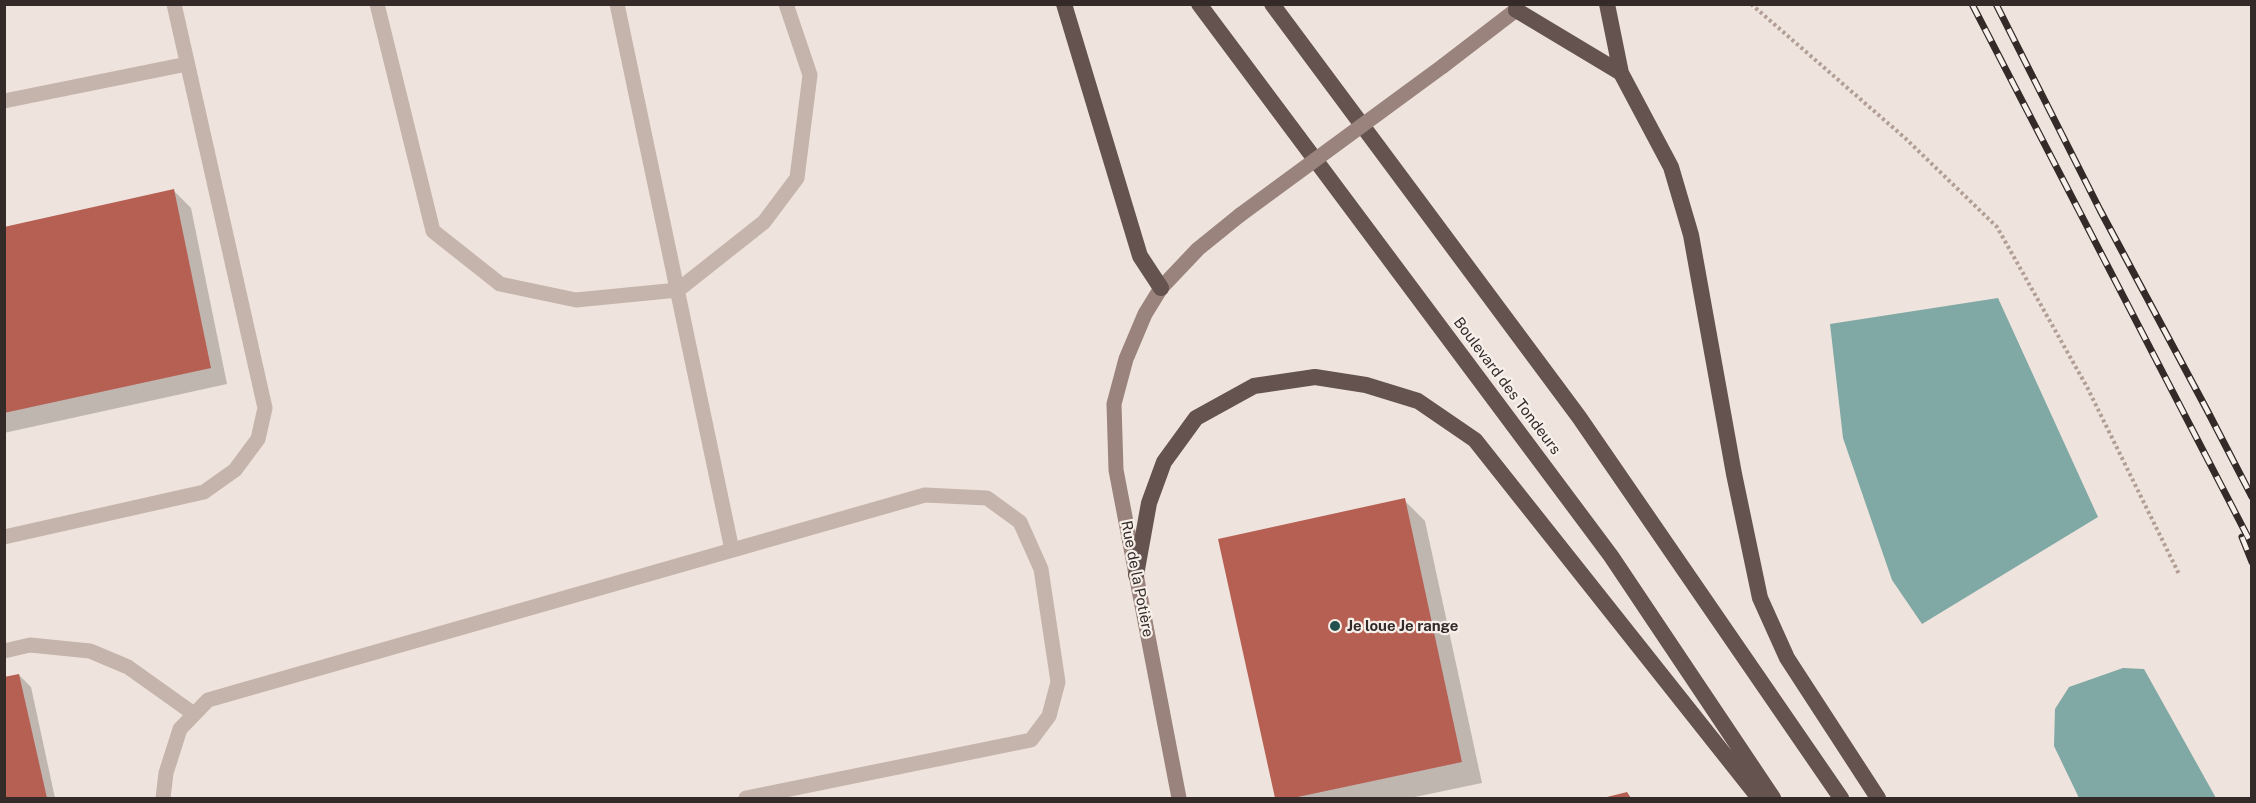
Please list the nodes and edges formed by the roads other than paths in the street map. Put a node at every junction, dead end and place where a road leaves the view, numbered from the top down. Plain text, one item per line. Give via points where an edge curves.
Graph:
1 (174, 4) edge
2 (378, 4) edge
3 (617, 4) edge
4 (786, 4) edge
5 (1064, 4) edge
6 (1199, 4) edge
7 (1272, 4) edge
8 (1606, 4) edge
9 (1516, 7) edge
10 (187, 64) junction
11 (1621, 73) junction
12 (4, 101) edge
13 (1161, 288) junction
14 (678, 290) junction
15 (4, 537) edge
16 (732, 550) junction
17 (1136, 575) junction
18 (4, 651) edge
19 (194, 714) junction
20 (163, 798) edge
21 (746, 798) edge
22 (1179, 798) edge
23 (1759, 798) edge
24 (1773, 798) edge
25 (1841, 798) edge
26 (1878, 798) edge

1 - 10 lane
2 - 14 lane via 433,231 500,284 576,300
3 - 14 lane
4 - 14 lane via 810,75 797,178 764,222
5 - 13 highway via 1140,256
6 - 24 highway, Boulevard des Tondeurs via 1611,556
7 - 25 highway via 1579,417
8 - 11 highway
9 - 11 highway
9 - 13 main road, Rue de la Potière, bridge via 1443,66 1240,215 1198,249
10 - 12 lane
10 - 15 lane via 265,408 258,439 235,470 204,492
11 - 26 highway via 1671,167 1691,235 1760,598 1786,658
13 - 17 main road, Rue de la Potière via 1144,314 1114,404 1116,470
14 - 16 lane
16 - 19 lane via 208,700
16 - 21 lane via 925,495 987,498 1020,522 1041,569 1058,682 1049,716 1031,740
17 - 22 main road, Rue de la Potière
17 - 23 highway via 1149,503 1164,462 1196,418 1254,386 1315,377 1366,385 1418,401 1475,440
18 - 19 lane via 30,645 90,651 128,667
19 - 20 lane via 180,729 166,773

